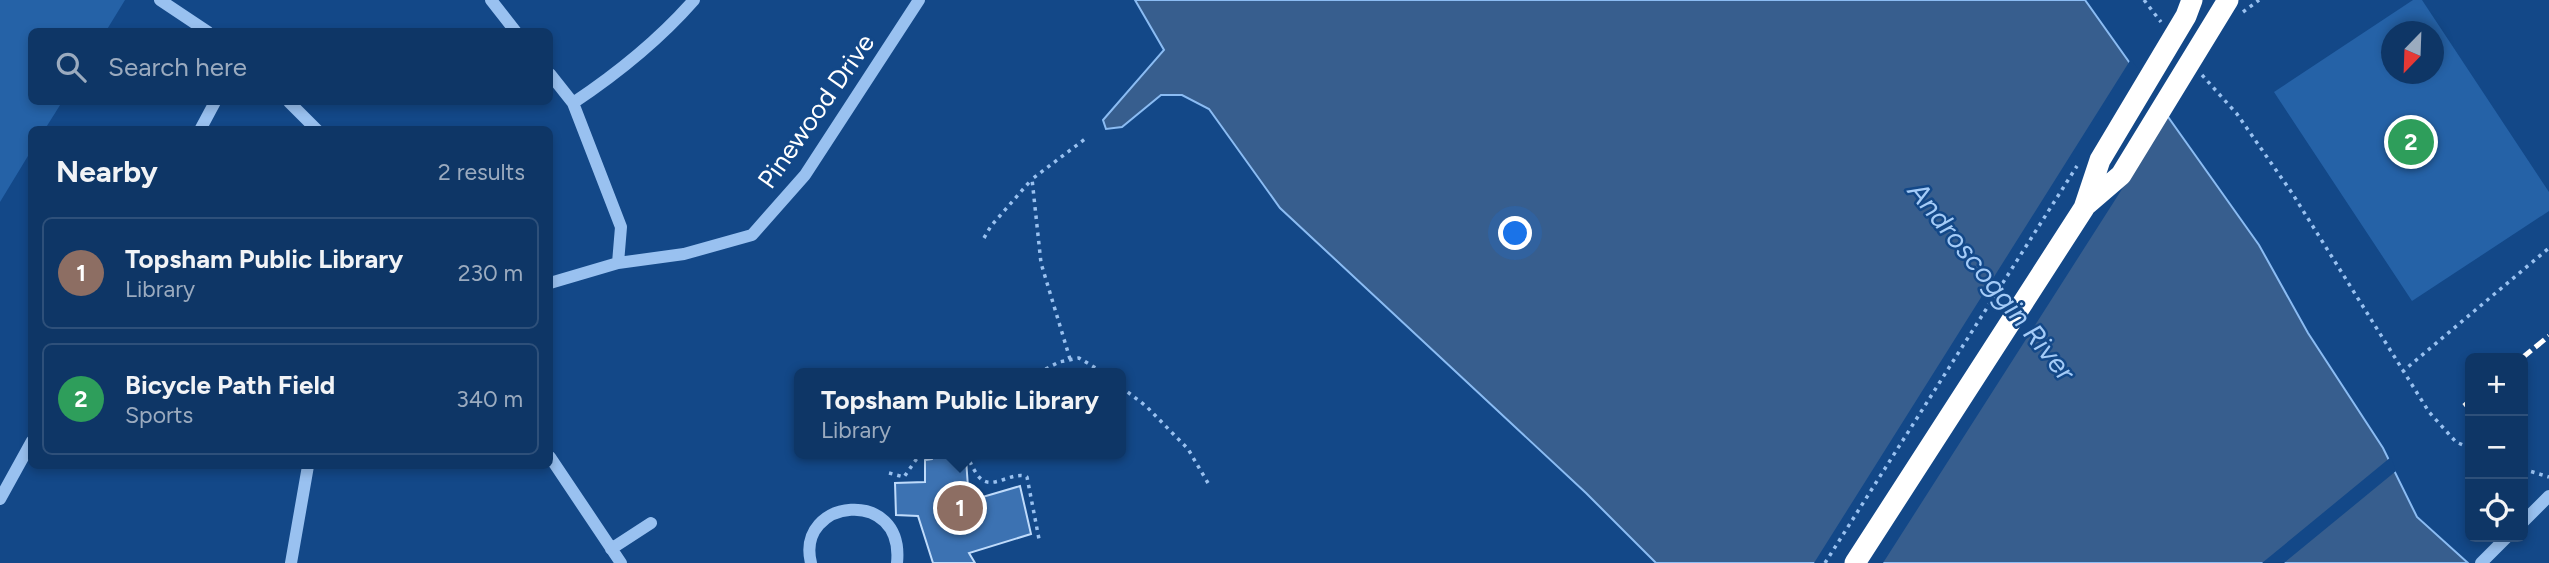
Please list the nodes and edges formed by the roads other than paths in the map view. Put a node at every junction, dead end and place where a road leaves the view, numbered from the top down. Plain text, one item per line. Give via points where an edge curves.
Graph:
1 (160, 0) edge
2 (694, 0) edge
3 (919, 0) edge
4 (2206, 0) edge
5 (2228, 0) edge
6 (2236, 0) edge
7 (488, 2) edge
8 (2182, 12) edge
9 (202, 28) edge
10 (512, 28) edge
11 (2204, 39) junction
12 (553, 78) edge
13 (573, 103) junction
14 (213, 105) edge
15 (292, 105) edge
16 (202, 126) edge
17 (313, 126) edge
18 (2084, 208) junction
19 (618, 263) junction
20 (553, 282) edge
21 (28, 448) edge
22 (553, 462) edge
23 (307, 469) edge
24 (2549, 496) edge
25 (0, 499) edge
26 (2528, 517) edge
27 (652, 523) dead end
28 (2502, 542) edge
29 (611, 549) junction
30 (291, 563) edge
31 (621, 563) edge
32 (811, 563) edge
33 (897, 563) edge
34 (1855, 563) edge
35 (2481, 563) edge

1 - 9 street
2 - 13 street via 619,73
3 - 19 street, Pinewood Drive via 806,175 752,235 684,254
4 - 8 highway
5 - 11 highway
6 - 11 highway
7 - 10 street
8 - 18 highway via 2100,160
11 - 18 highway via 2121,175
12 - 13 street
13 - 19 street via 621,226
14 - 16 street
15 - 17 street
18 - 34 highway
19 - 20 street, Pinewood Drive
21 - 25 street
22 - 29 street
23 - 30 street
24 - 26 street
27 - 29 street
28 - 35 street
29 - 31 street
32 - 33 street via 815,531 824,520 848,509 868,511 886,522 896,541

